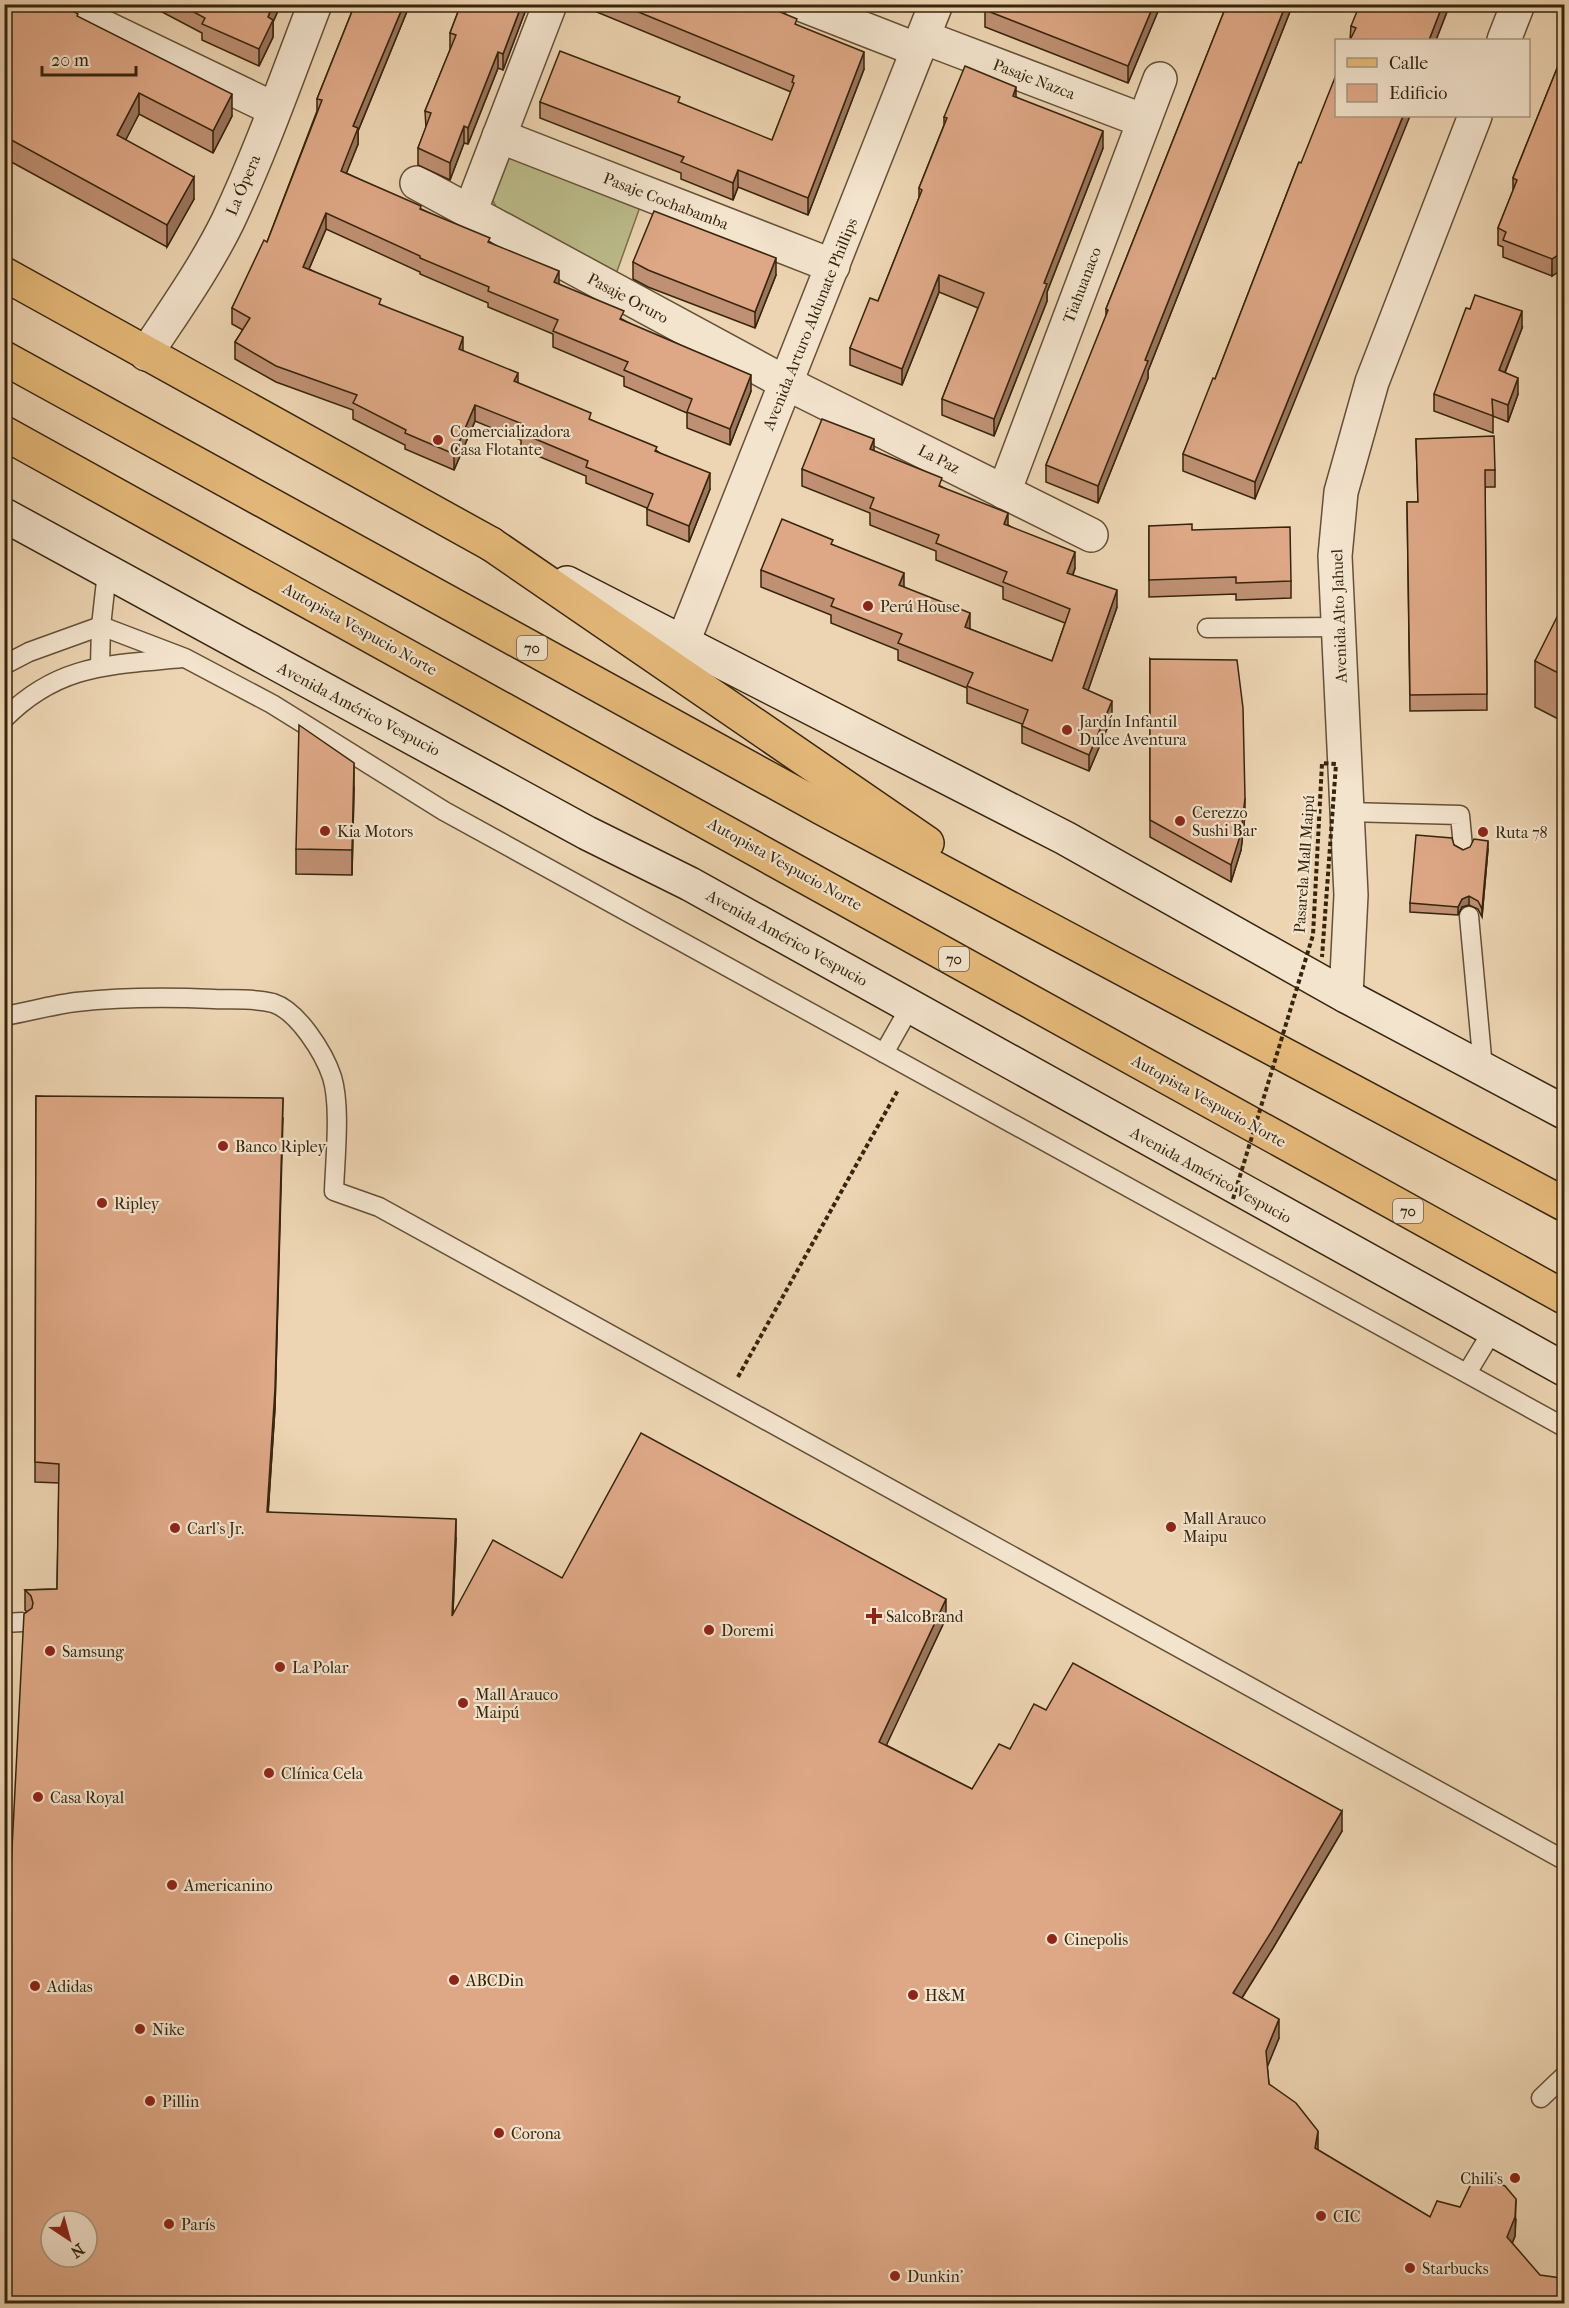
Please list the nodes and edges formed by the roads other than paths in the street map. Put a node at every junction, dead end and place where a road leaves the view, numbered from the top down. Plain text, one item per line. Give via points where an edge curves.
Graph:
1 (56, 4) edge
2 (315, 4) edge
3 (550, 4) edge
4 (800, 4) edge
5 (936, 4) edge
6 (1518, 4) edge
7 (1504, 39) edge
8 (921, 43) junction
9 (1160, 79) dead end
10 (274, 109) junction
11 (1475, 117) edge
12 (1144, 121) junction
13 (499, 136) junction
14 (417, 183) dead end
15 (470, 212) junction
16 (833, 266) junction
17 (4, 274) edge
18 (146, 354) junction
19 (4, 358) edge
20 (786, 383) junction
21 (4, 433) edge
22 (1004, 492) junction
23 (4, 515) edge
24 (1091, 535) dead end
25 (491, 544) junction
26 (107, 573) junction
27 (101, 626) junction
28 (1339, 627) junction
29 (1207, 628) dead end
30 (683, 642) junction
31 (186, 658) junction
32 (4, 665) edge
33 (100, 666) junction
34 (4, 719) edge
35 (1347, 812) junction
36 (1463, 847) edge
37 (1469, 916) dead end
38 (1062, 936) junction
39 (1346, 996) junction
40 (910, 1006) junction
41 (4, 1016) edge
42 (884, 1053) junction
43 (1483, 1068) junction
44 (1564, 1112) edge
45 (1564, 1204) edge
46 (1513, 1269) junction
47 (1564, 1297) edge
48 (1564, 1309) edge
49 (1493, 1330) junction
50 (1564, 1369) edge
51 (1467, 1373) junction
52 (1564, 1427) edge
53 (1564, 1860) edge
54 (1564, 2076) edge
55 (1541, 2098) dead end

1 - 10 street
2 - 10 street, La Ópera
3 - 13 street
4 - 8 street, Pasaje Nazca
5 - 8 street, Avenida Arturo Aldunate Phillips
6 - 7 street
8 - 12 street, Pasaje Nazca
8 - 16 street, Avenida Arturo Aldunate Phillips
9 - 12 street, Tiahuanaco
10 - 18 street, La Ópera via 226,224
11 - 28 street, Avenida Alto Jahuel via 1357,429 1341,492 1335,556
12 - 22 street, Tiahuanaco
13 - 15 street
13 - 16 street, Pasaje Cochabamba
14 - 15 street, Pasaje Oruro
15 - 20 street, Pasaje Oruro
16 - 20 street, Avenida Arturo Aldunate Phillips
17 - 18 main road
18 - 25 main road
19 - 38 main road, 70
20 - 22 street, La Paz
20 - 30 street, Avenida Arturo Aldunate Phillips
21 - 46 main road, Autopista Vespucio Norte / 70
22 - 24 street, La Paz
23 - 26 street, Avenida Américo Vespucio
25 - 30 street
25 - 38 main road
26 - 27 lane
26 - 40 street, Avenida Américo Vespucio
27 - 31 lane
27 - 32 lane
27 - 33 lane
28 - 29 lane
28 - 35 street, Avenida Alto Jahuel
30 - 39 street via 1065,838
31 - 33 lane
31 - 42 lane via 272,704 444,811
33 - 34 lane via 32,694
35 - 36 lane via 1460,815
35 - 39 street, Avenida Alto Jahuel via 1351,895
37 - 43 lane
38 - 45 main road, 70
39 - 43 street
40 - 42 lane
40 - 49 street, Avenida Américo Vespucio
41 - 53 lane via 74,1002 148,997 251,1001 289,1011 310,1036 332,1078 334,1191 379,1207
42 - 51 lane
43 - 44 street
46 - 47 main road, Autopista Vespucio Norte / 70
46 - 48 main road
49 - 50 street, Avenida Américo Vespucio
49 - 51 lane
51 - 52 lane
54 - 55 lane

